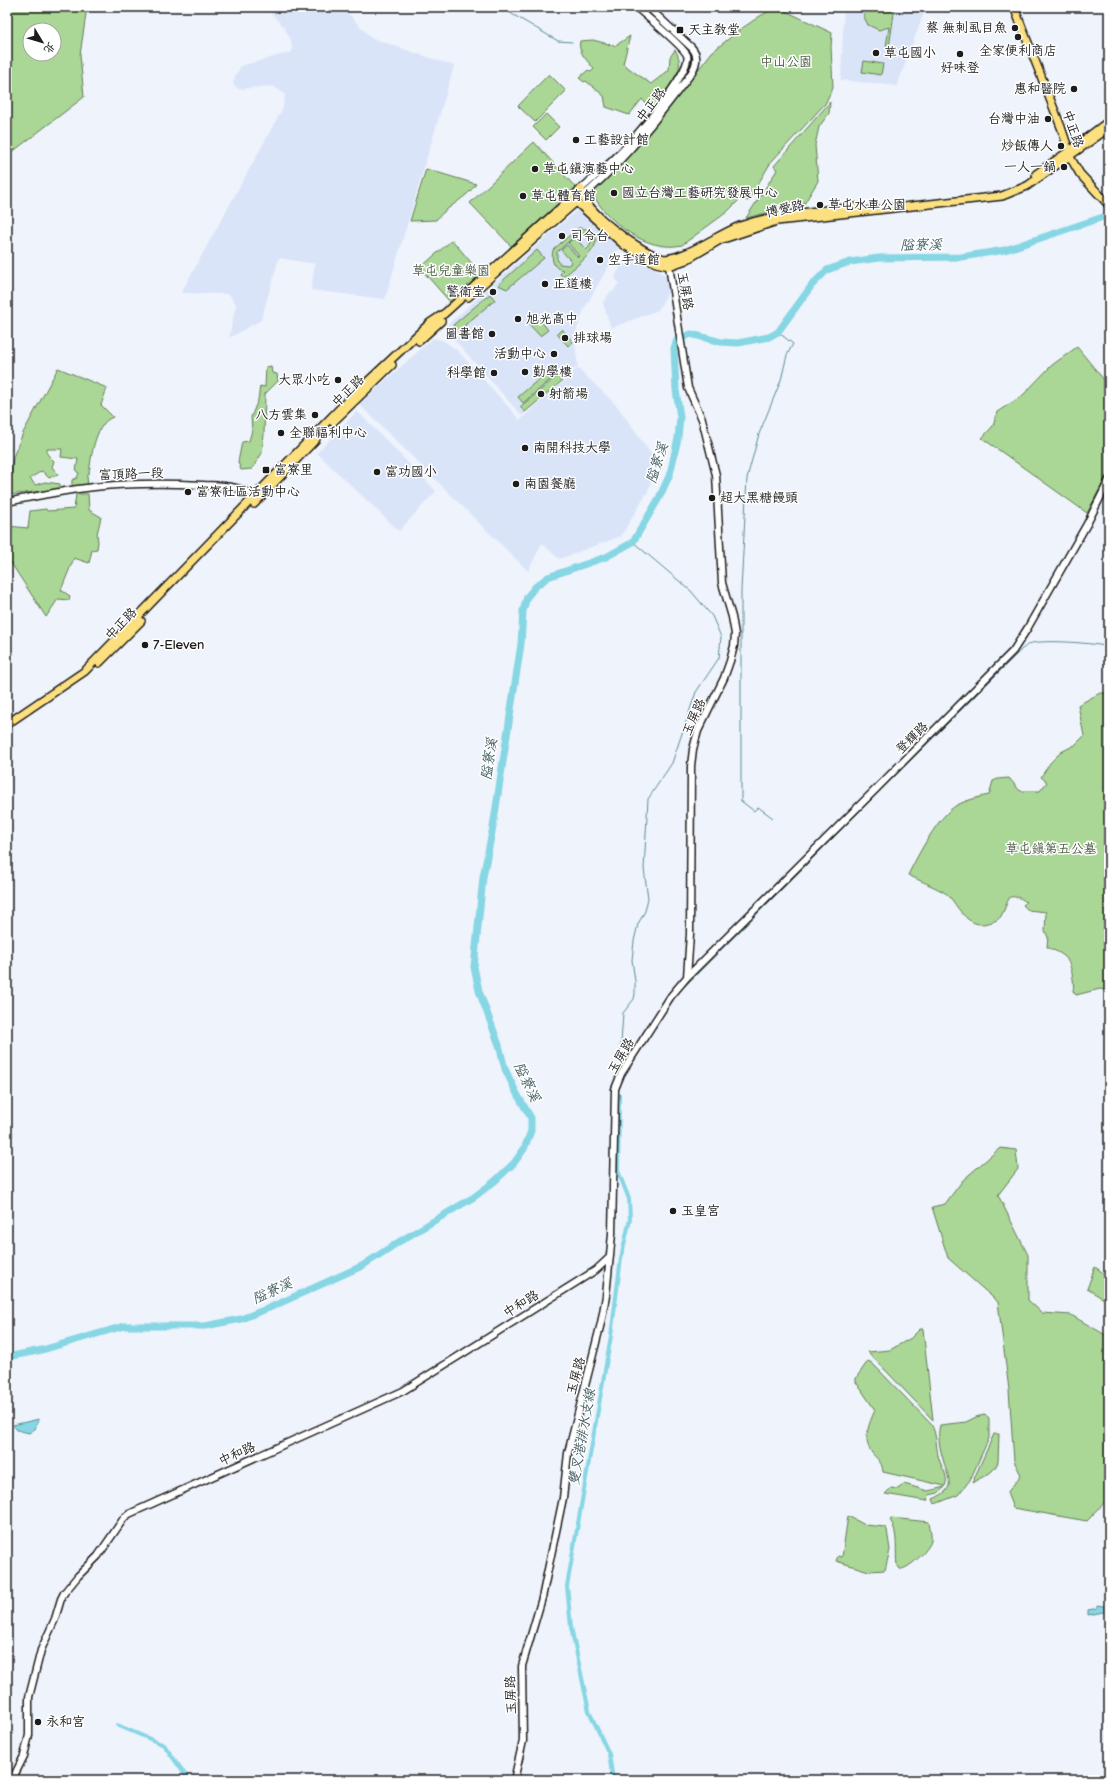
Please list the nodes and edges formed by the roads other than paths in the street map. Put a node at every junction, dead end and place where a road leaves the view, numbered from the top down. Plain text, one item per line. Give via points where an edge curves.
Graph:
1 (636, 7) edge
2 (648, 7) edge
3 (1014, 7) edge
4 (1109, 121) edge
5 (1109, 128) edge
6 (1070, 154) junction
7 (582, 193) junction
8 (574, 200) junction
9 (1109, 205) edge
10 (669, 262) junction
11 (1109, 480) edge
12 (255, 496) junction
13 (7, 502) edge
14 (7, 724) edge
15 (7, 729) edge
16 (687, 977) junction
17 (610, 1258) junction
18 (12, 1780) edge
19 (514, 1780) edge

1 - 7 street, 中正路 via 681,48 687,56 687,62 673,89 638,134
2 - 7 street, 中正路 via 692,47 696,52 696,62 688,76 621,160
3 - 6 main road, 中正路
4 - 6 main road, 博愛路
5 - 6 main road, 博愛路
6 - 9 main road, 中正路 via 1080,174
6 - 10 main road, 博愛路 via 1027,186 1002,196 777,221 720,240 686,260
7 - 8 main road, 中正路
7 - 10 main road via 623,238
8 - 10 main road via 624,245 656,262
8 - 12 main road, 中正路 via 445,313 430,323 349,399
8 - 15 main road, 中正路 via 353,403 88,674
10 - 16 street, 玉屏路 via 688,388 702,419 716,475 722,583 735,634 724,678 692,749 690,934
11 - 16 street, 登輝路 via 1087,524 1012,651
12 - 13 street, 富頂路一段 via 237,488 141,484 89,487
12 - 14 main road, 中正路 via 85,671
16 - 17 street, 玉屏路 via 671,996 621,1074 615,1089
17 - 18 street, 中和路 via 596,1270 403,1391 128,1514 98,1556 78,1576 61,1599 56,1619 41,1650 28,1697 29,1735 24,1756
17 - 19 street, 玉屏路 via 601,1323 568,1453 563,1498 542,1598 522,1666 523,1741

